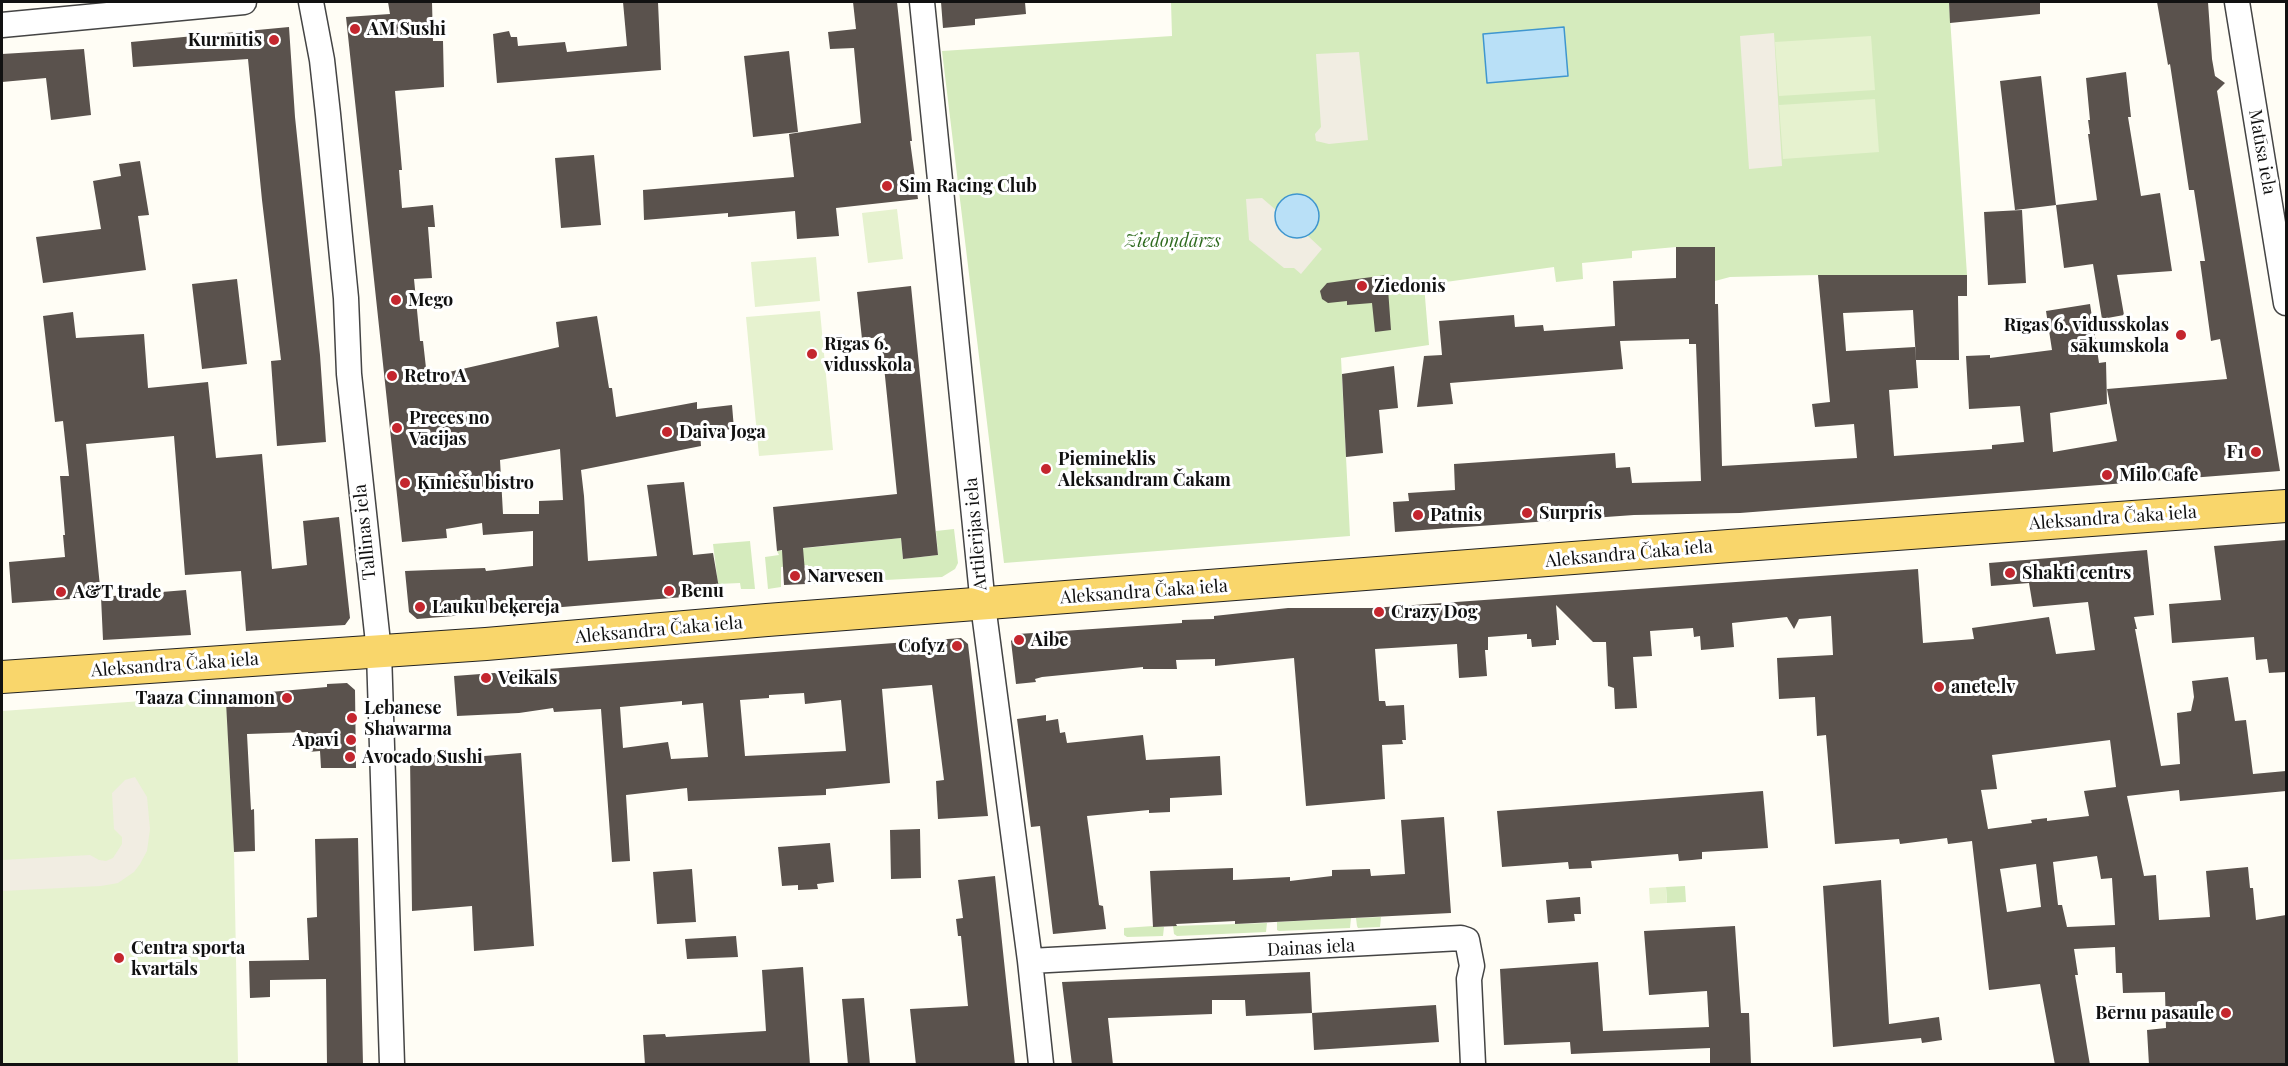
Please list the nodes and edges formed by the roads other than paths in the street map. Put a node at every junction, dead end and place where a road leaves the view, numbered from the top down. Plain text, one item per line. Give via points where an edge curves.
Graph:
1 (244, 2) edge
2 (311, 2) edge
3 (922, 2) edge
4 (2237, 2) edge
5 (2, 25) edge
6 (2286, 303) edge
7 (2286, 506) edge
8 (983, 604) junction
9 (379, 652) junction
10 (2, 677) edge
11 (1030, 961) junction
12 (392, 1065) edge
13 (1041, 1065) edge
14 (1473, 1065) edge

1 - 5 street
2 - 9 street, Tallinas iela via 328,114 346,298 349,374
3 - 8 street, Artilērijas iela
4 - 6 street, Matīsa iela
7 - 8 main road, Aleksandra Čaka iela
8 - 9 main road, Aleksandra Čaka iela
8 - 11 street, Artilērijas iela
9 - 10 main road, Aleksandra Čaka iela
9 - 12 street, Tallinas iela
11 - 13 street, Artilērijas iela
11 - 14 street, Dainas iela via 1461,938 1467,940 1472,966 1469,979

